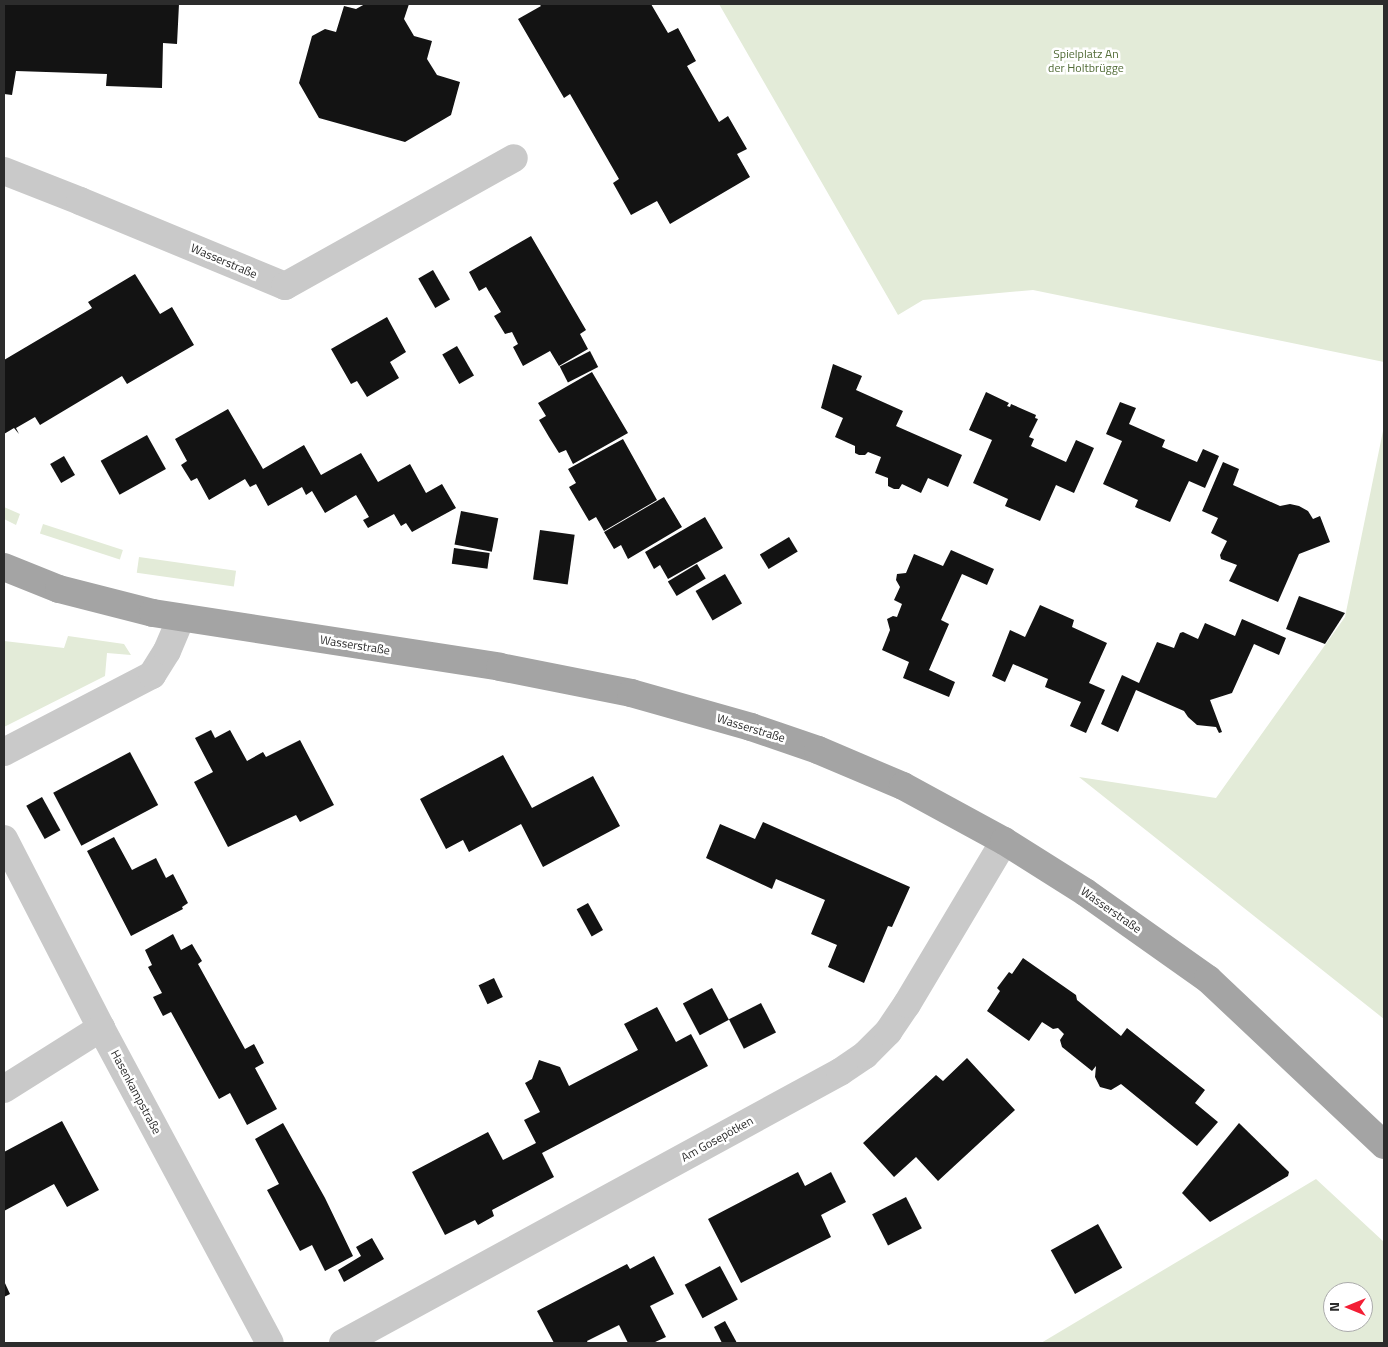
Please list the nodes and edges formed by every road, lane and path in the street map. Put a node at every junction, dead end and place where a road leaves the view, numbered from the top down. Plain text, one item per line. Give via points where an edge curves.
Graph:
1 (514, 158) dead end
2 (4, 171) edge
3 (4, 567) edge
4 (181, 618) junction
5 (4, 752) edge
6 (4, 839) edge
7 (1004, 841) junction
8 (101, 1028) junction
9 (4, 1089) edge
10 (1384, 1145) edge
11 (270, 1343) edge
12 (343, 1343) edge

1 - 2 street, Wasserstraße via 285,286
3 - 4 main road, Wasserstraße via 60,589
4 - 5 street via 152,675
4 - 7 main road, Wasserstraße via 500,667 631,693 752,727 818,750 903,786
6 - 8 street, Hasenkampstraße
7 - 10 main road, Wasserstraße via 1085,892 1208,979
7 - 12 street, Am Gosepötken via 907,1004 888,1032 865,1055 840,1072
8 - 9 street
8 - 11 street, Hasenkampstraße

